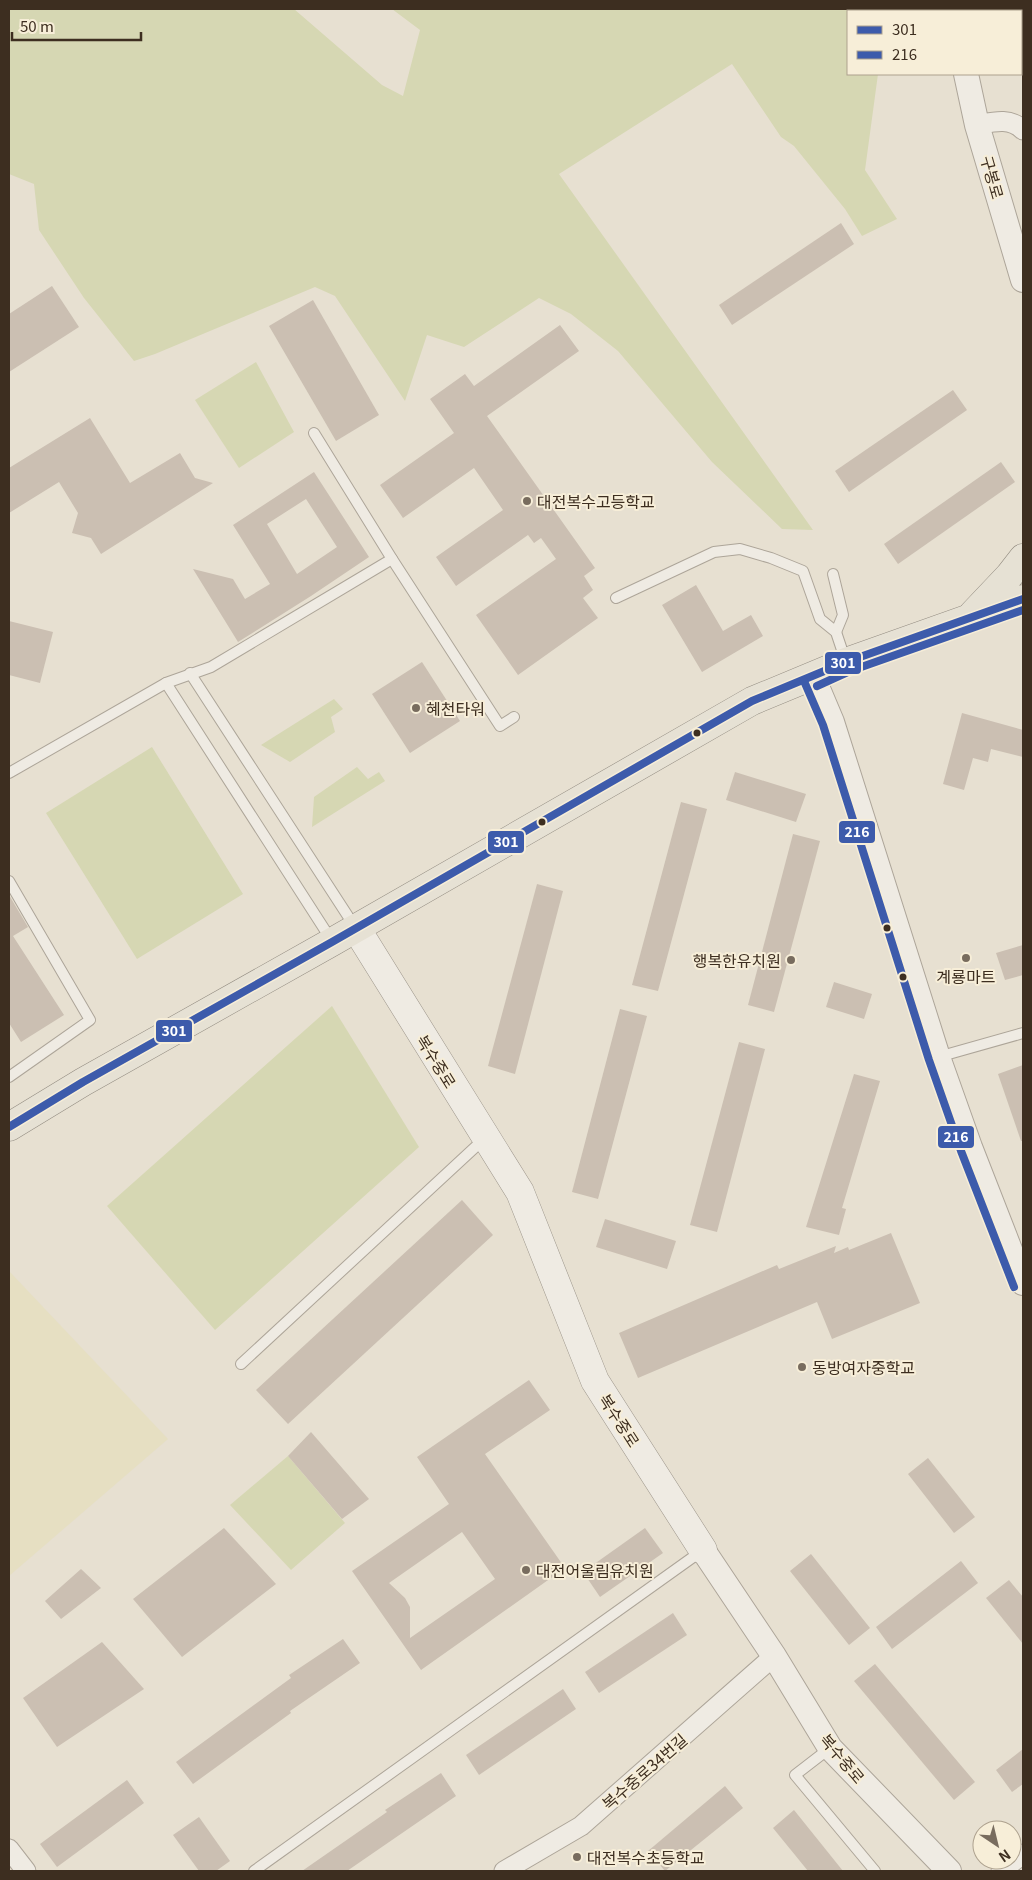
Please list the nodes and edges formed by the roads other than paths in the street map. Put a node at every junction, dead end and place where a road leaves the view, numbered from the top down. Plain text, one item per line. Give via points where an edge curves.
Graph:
1 (966, 75) edge
2 (978, 125) junction
3 (1023, 130) edge
4 (1023, 280) edge
5 (314, 433) dead end
6 (1023, 558) edge
7 (392, 559) junction
8 (833, 574) dead end
9 (616, 598) dead end
10 (1023, 599) edge
11 (971, 616) junction
12 (836, 632) junction
13 (846, 662) junction
14 (190, 673) junction
15 (813, 677) junction
16 (166, 683) junction
17 (514, 717) dead end
18 (9, 772) edge
19 (9, 881) edge
20 (356, 928) junction
21 (332, 942) junction
22 (1023, 1034) edge
23 (938, 1056) junction
24 (9, 1077) edge
25 (9, 1127) edge
26 (485, 1138) junction
27 (1023, 1283) edge
28 (241, 1364) dead end
29 (703, 1550) junction
30 (774, 1656) junction
31 (830, 1748) junction
32 (9, 1849) edge
33 (1023, 1854) edge
34 (26, 1871) edge
35 (254, 1871) edge
36 (504, 1871) edge
37 (875, 1871) edge
38 (950, 1871) edge
39 (1001, 1871) edge

1 - 2 street, 구봉로
2 - 3 street via 1001,120
2 - 4 street, 구봉로
5 - 7 lane
6 - 11 main road
7 - 14 lane via 211,667
7 - 17 lane via 500,726
8 - 12 lane via 843,615
9 - 12 lane via 714,552 740,549 803,571 820,619
10 - 11 main road
11 - 13 main road
12 - 13 lane
13 - 15 main road
14 - 16 lane
14 - 20 lane
15 - 20 main road via 752,702
15 - 23 street via 832,722
16 - 18 lane
16 - 21 lane
19 - 24 lane via 90,1020
20 - 21 main road
20 - 26 main road, 복수중로
21 - 25 main road
22 - 23 lane
23 - 27 street
26 - 28 lane
26 - 29 main road, 복수중로 via 520,1192 595,1381
29 - 30 street, 복수중로
29 - 35 lane
30 - 31 street, 복수중로
30 - 36 street, 복수중로34번길 via 581,1826
31 - 37 lane via 795,1775
31 - 38 street, 복수중로
32 - 34 street
33 - 39 street

